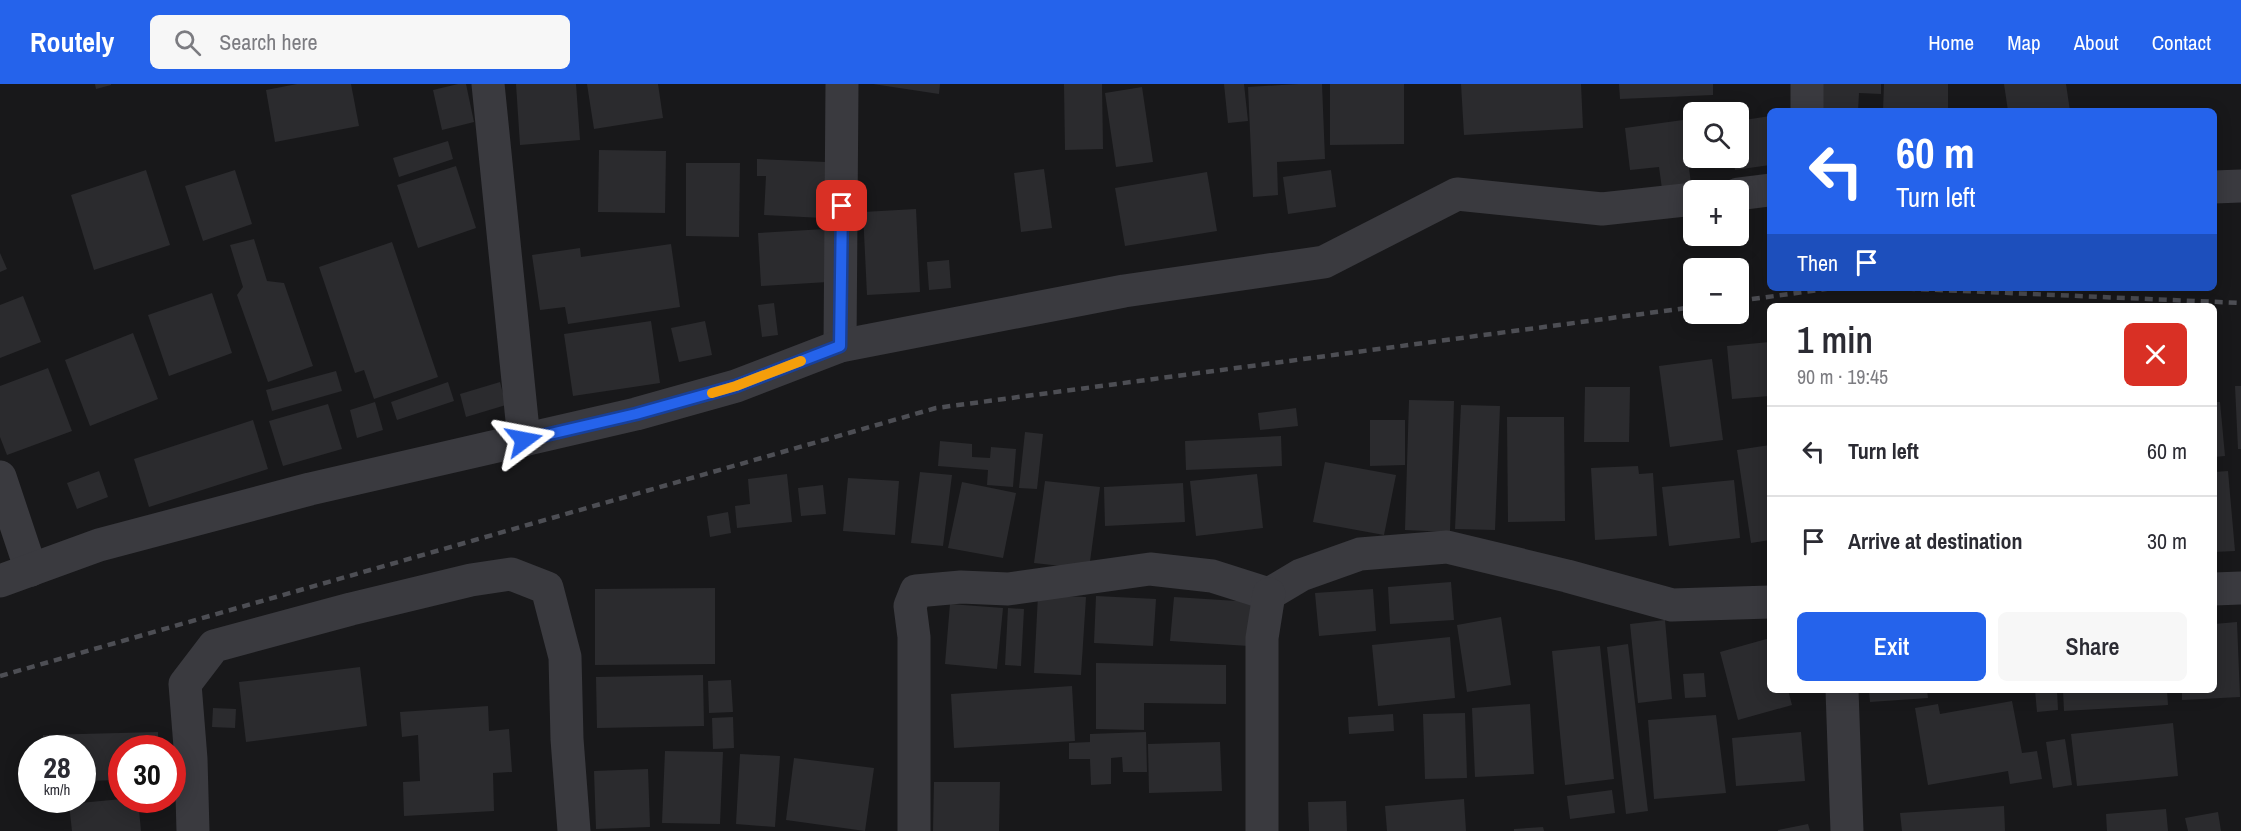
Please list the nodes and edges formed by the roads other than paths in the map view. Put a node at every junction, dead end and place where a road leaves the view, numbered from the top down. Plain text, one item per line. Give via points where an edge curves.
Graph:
1 (488, 84) edge
2 (842, 84) edge
3 (1807, 84) edge
4 (1807, 108) edge
5 (2241, 186) edge
6 (2217, 187) edge
7 (1767, 190) edge
8 (1749, 193) edge
9 (1683, 200) edge
10 (840, 346) junction
11 (524, 440) junction
12 (0, 477) edge
13 (31, 570) junction
14 (0, 581) edge
15 (2241, 588) edge
16 (2217, 589) edge
17 (1269, 594) junction
18 (1767, 602) edge
19 (1842, 693) edge
20 (193, 831) edge
21 (574, 831) edge
22 (915, 831) edge
23 (1262, 831) edge
24 (1847, 831) edge

1 - 11 street
2 - 10 street
3 - 4 street
5 - 6 street
7 - 8 street
9 - 10 street via 1602,209 1457,194 1324,262 1124,291
10 - 11 street via 736,386
11 - 13 street via 232,509 99,545
12 - 13 street
13 - 14 street
15 - 16 street
17 - 18 street via 1301,575 1360,554 1447,547 1672,605
17 - 22 street via 1212,576 1150,569 1008,589 916,591 910,606 914,637
17 - 23 street via 1262,638
19 - 24 street
20 - 21 street via 185,684 214,646 351,609 511,574 547,588 565,657

